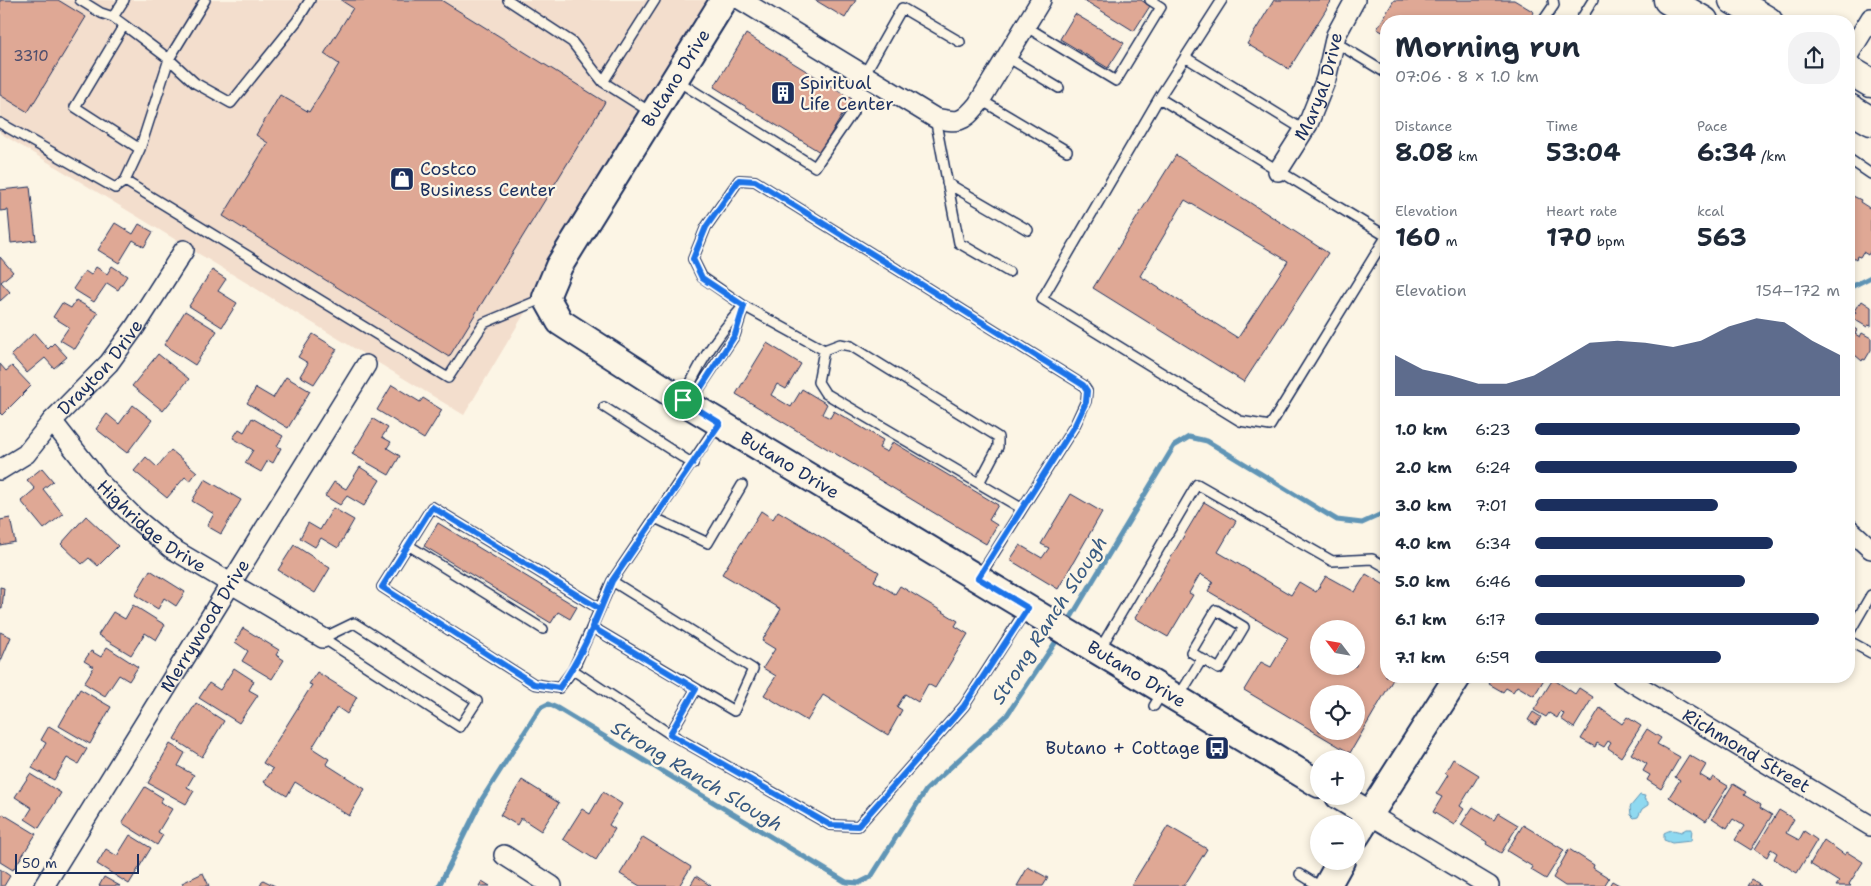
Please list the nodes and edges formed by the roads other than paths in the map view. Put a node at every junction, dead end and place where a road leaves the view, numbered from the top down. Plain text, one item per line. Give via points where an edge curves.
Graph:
1 (80, 0) edge
2 (124, 0) edge
3 (205, 0) edge
4 (310, 0) edge
5 (508, 0) edge
6 (655, 0) edge
7 (724, 0) edge
8 (742, 0) edge
9 (1041, 0) edge
10 (1150, 0) edge
11 (1222, 0) edge
12 (1355, 0) edge
13 (1553, 0) edge
14 (1593, 0) edge
15 (1668, 0) edge
16 (1733, 0) edge
17 (1547, 15) edge
18 (1584, 15) edge
19 (1694, 15) edge
20 (1758, 15) edge
21 (113, 17) junction
22 (1871, 18) edge
23 (124, 26) junction
24 (1025, 26) junction
25 (960, 42) dead end
26 (1335, 42) junction
27 (1855, 44) edge
28 (1007, 57) junction
29 (1185, 57) junction
30 (169, 59) junction
31 (1380, 69) edge
32 (864, 74) junction
33 (1855, 74) edge
34 (676, 80) junction
35 (603, 82) junction
36 (1871, 83) edge
37 (1059, 88) dead end
38 (1159, 98) junction
39 (981, 100) junction
40 (853, 112) dead end
41 (1855, 112) edge
42 (654, 115) junction
43 (935, 118) junction
44 (1871, 121) edge
45 (0, 123) edge
46 (1304, 130) junction
47 (140, 149) junction
48 (1066, 151) dead end
49 (1855, 163) edge
50 (1278, 171) junction
51 (1871, 174) edge
52 (125, 181) junction
53 (947, 183) junction
54 (1028, 230) dead end
55 (1380, 233) edge
56 (1380, 247) edge
57 (184, 250) dead end
58 (1009, 272) dead end
59 (546, 297) junction
60 (744, 306) junction
61 (717, 340) junction
62 (727, 347) junction
63 (824, 350) junction
64 (366, 365) dead end
65 (683, 400) junction
66 (604, 407) dead end
67 (52, 421) junction
68 (720, 423) junction
69 (693, 464) junction
70 (0, 470) edge
71 (979, 483) junction
72 (742, 485) dead end
73 (1021, 508) junction
74 (656, 518) junction
75 (1855, 534) edge
76 (408, 545) junction
77 (1871, 549) edge
78 (1380, 564) edge
79 (978, 578) junction
80 (612, 581) junction
81 (232, 583) junction
82 (1871, 595) edge
83 (1028, 608) junction
84 (600, 609) junction
85 (1855, 623) edge
86 (592, 627) junction
87 (543, 629) dead end
88 (323, 638) junction
89 (1855, 644) edge
90 (1099, 652) junction
91 (1871, 654) edge
92 (1202, 659) junction
93 (572, 670) junction
94 (1453, 683) edge
95 (1634, 683) edge
96 (696, 689) junction
97 (1165, 698) junction
98 (670, 734) junction
99 (1310, 779) edge
100 (1346, 805) edge
101 (1354, 815) edge
102 (1365, 820) edge
103 (1365, 826) edge
104 (1871, 826) edge
105 (504, 855) dead end
106 (1337, 870) edge
107 (1300, 874) dead end
108 (44, 886) edge
109 (552, 886) edge
110 (1318, 886) edge
111 (1327, 886) edge
112 (1488, 886) edge

1 - 21 lane
2 - 21 lane
3 - 30 lane
4 - 30 lane via 231,103 194,83
5 - 35 lane via 572,42
6 - 35 lane
7 - 34 street, Butano Drive
8 - 32 street
9 - 24 street
10 - 24 lane via 1160,7 1116,81
11 - 29 lane
12 - 26 street, Maryal Drive
13 - 17 lane via 1554,5
14 - 18 lane
15 - 19 main road
16 - 20 main road
21 - 23 lane
22 - 27 street
23 - 30 lane
23 - 47 lane via 75,107
24 - 28 street
25 - 32 lane via 902,8
26 - 31 lane
26 - 46 street, Maryal Drive via 1324,86
28 - 37 lane
28 - 39 street
29 - 38 lane
29 - 46 lane
30 - 47 lane
32 - 43 street
33 - 36 main road
34 - 40 lane via 815,167
34 - 42 street, Butano Drive
35 - 42 lane
38 - 50 lane
38 - 56 lane via 1042,299 1240,422 1270,426
39 - 43 street via 966,118 954,122
39 - 48 lane
41 - 44 main road
42 - 59 street, Butano Drive via 560,266
43 - 53 lane
45 - 52 lane via 115,188
46 - 50 street, Maryal Drive
47 - 52 lane
49 - 51 lane
50 - 55 lane
52 - 59 lane via 448,378 484,323
53 - 54 lane
53 - 58 lane via 959,243
57 - 67 street, Drayton Drive via 109,363
59 - 65 street, Butano Drive via 560,322
60 - 61 lane
60 - 62 lane via 735,335
60 - 63 lane
60 - 73 lane via 702,278 693,259 706,227 739,180 755,181 1083,385 1087,391 1086,402 1075,425
61 - 62 lane
61 - 65 lane via 692,378
62 - 65 lane via 700,389
63 - 71 lane via 818,382 825,392
63 - 71 lane via 840,344 851,346 998,437 998,447
64 - 81 street, Merrywood Drive
65 - 68 street, Butano Drive
66 - 69 lane
67 - 70 street, Drayton Drive via 26,454
67 - 81 street, Highridge Drive via 102,485 135,518 171,548
68 - 69 lane
68 - 79 street, Butano Drive
69 - 74 lane
71 - 73 lane
72 - 74 lane via 708,543
73 - 79 lane
74 - 80 lane
75 - 77 street
76 - 84 lane via 432,507
76 - 87 lane
76 - 93 lane via 382,587 534,684 559,688
78 - 90 lane via 1372,559 1332,561 1197,484
79 - 83 street, Butano Drive
80 - 84 lane
80 - 96 lane via 753,669 734,711
81 - 88 street, Highridge Drive
81 - 108 street, Merrywood Drive
82 - 85 lane
83 - 90 street, Butano Drive
83 - 98 lane via 964,706 858,826 830,825
84 - 86 lane
86 - 93 lane
86 - 96 lane
88 - 88 lane via 460,727 477,700 354,623
89 - 91 lane
90 - 97 street, Butano Drive
92 - 92 lane via 1191,652 1216,610 1244,627 1219,669
92 - 97 lane
93 - 98 lane
94 - 102 street
95 - 104 street, Richmond Street
96 - 98 lane
97 - 99 street, Butano Drive
100 - 101 street
103 - 112 street
105 - 109 street
106 - 111 street
107 - 110 lane

